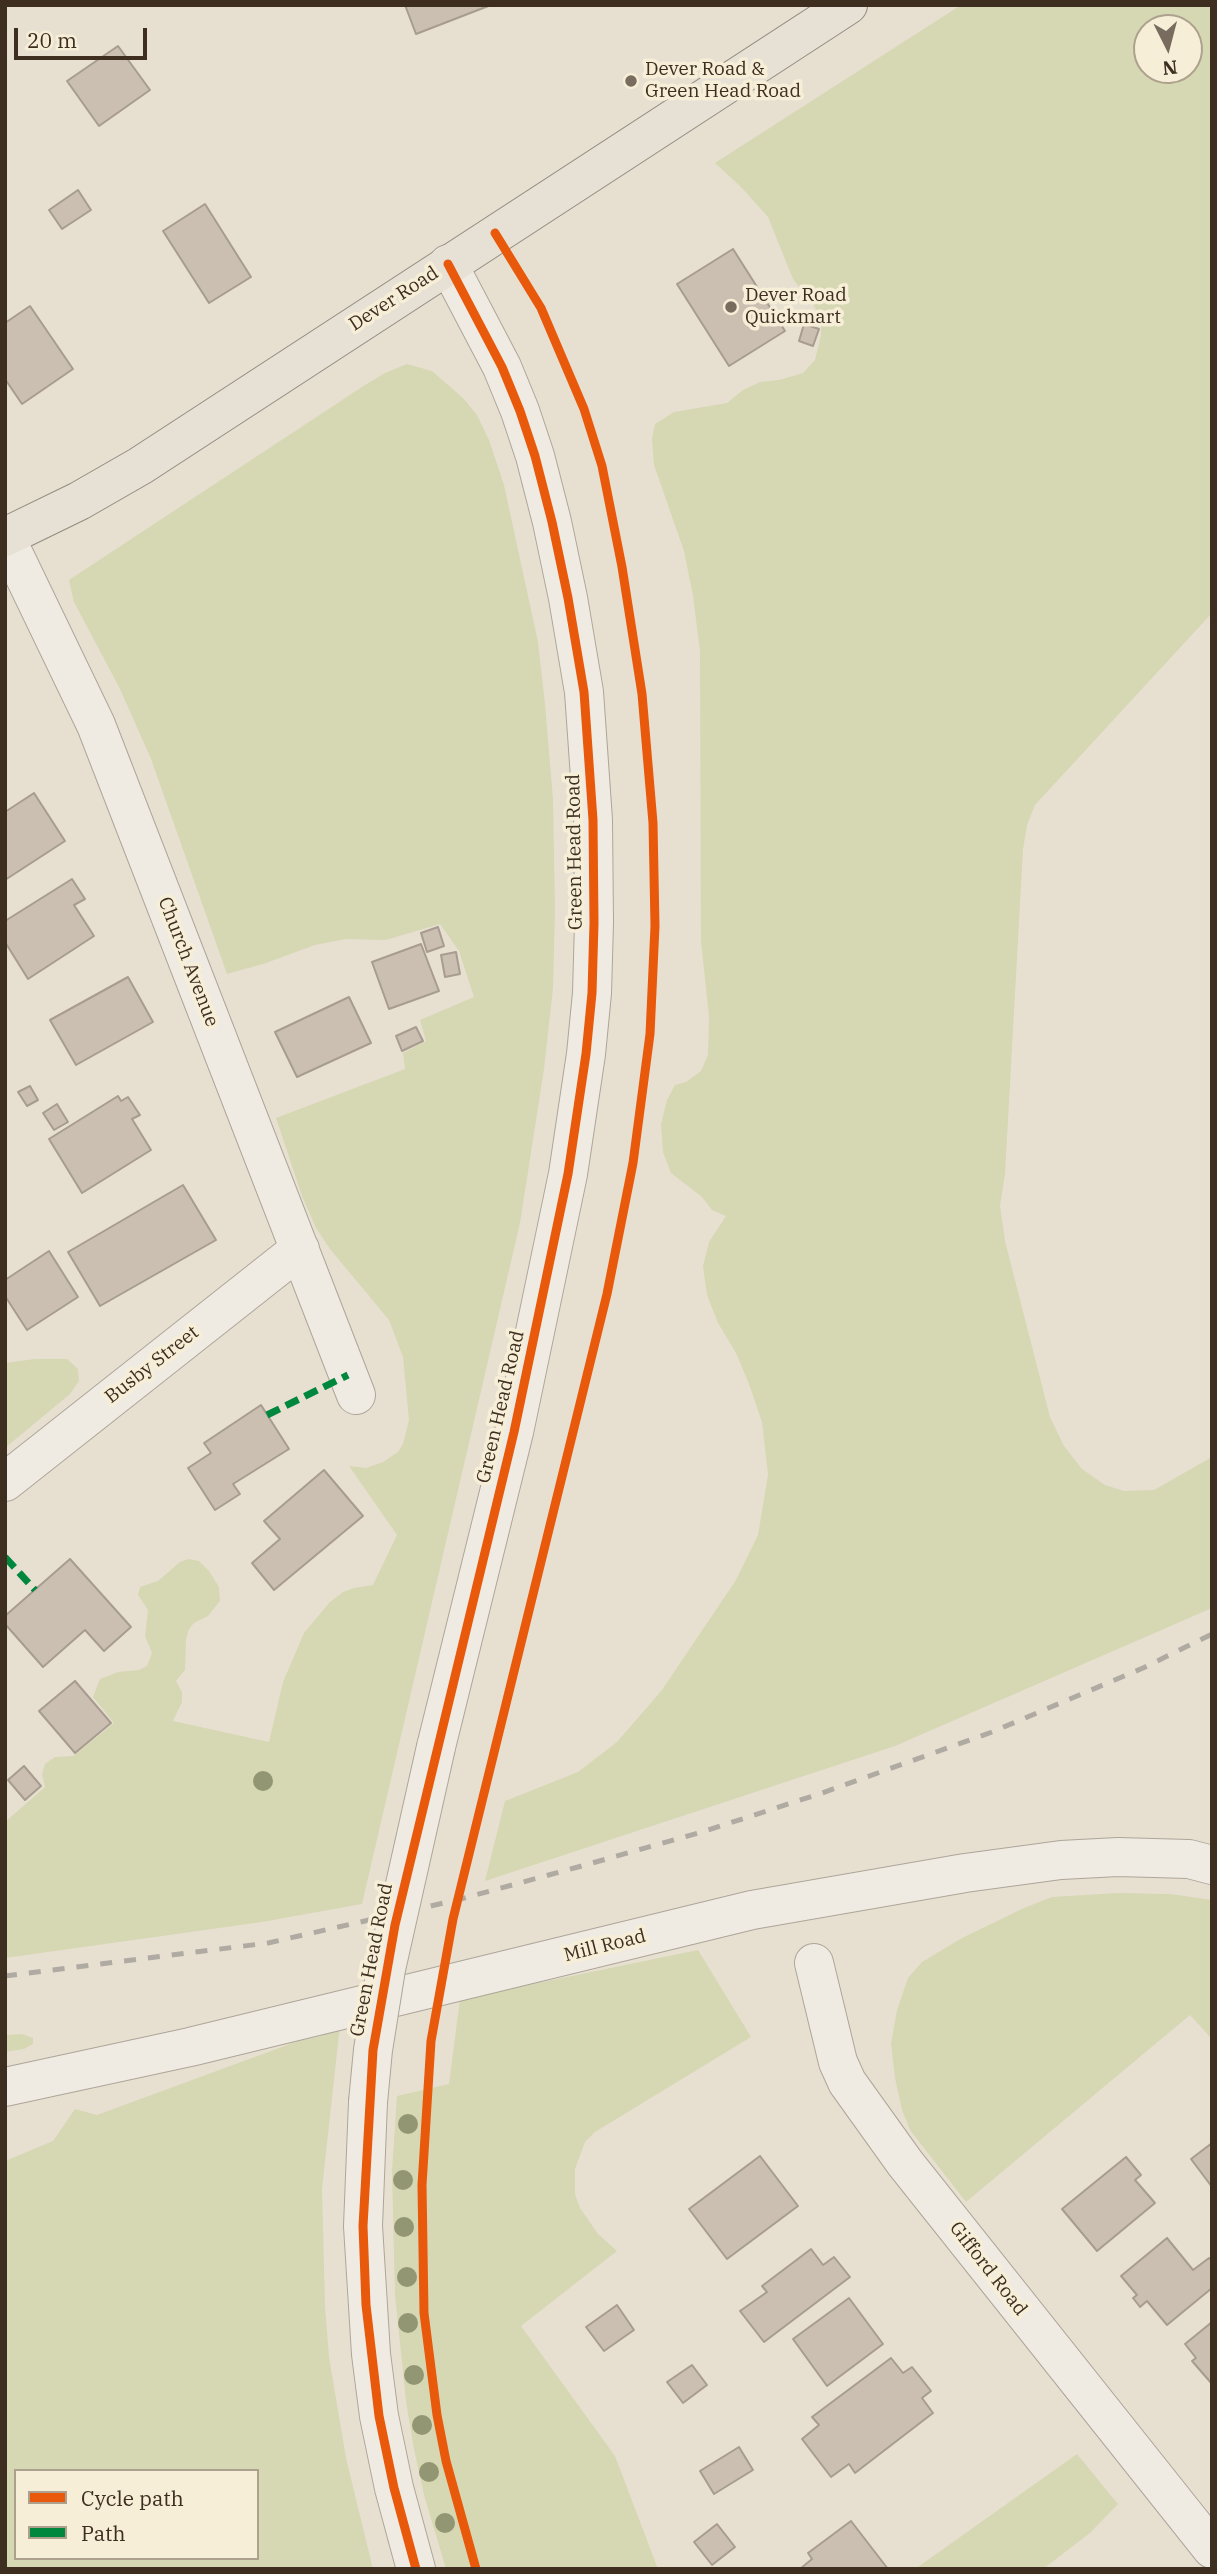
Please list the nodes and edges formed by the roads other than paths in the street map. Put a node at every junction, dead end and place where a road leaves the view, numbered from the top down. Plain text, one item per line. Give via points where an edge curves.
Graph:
1 (848, 5) edge
2 (448, 264) junction
3 (5, 536) edge
4 (300, 1249) junction
5 (356, 1395) dead end
6 (5, 1482) edge
7 (1212, 1865) edge
8 (814, 1963) dead end
9 (5, 2087) edge
10 (1212, 2549) edge
11 (416, 2569) edge

1 - 2 main road, Dever Road
2 - 3 main road, Dever Road via 140,466
2 - 11 street, Green Head Road, bridge via 520,411 554,534 584,692 593,806 594,923 586,1054 568,1174 514,1432 386,1969 373,2050 363,2226 371,2354 379,2417
3 - 4 street, Church Avenue via 96,725
4 - 5 street, Church Avenue
4 - 6 street, Busby Street
7 - 9 street, Mill Road via 1189,1859 1061,1860 752,1910 190,2047
8 - 10 street, Gifford Road via 847,2082 913,2173

